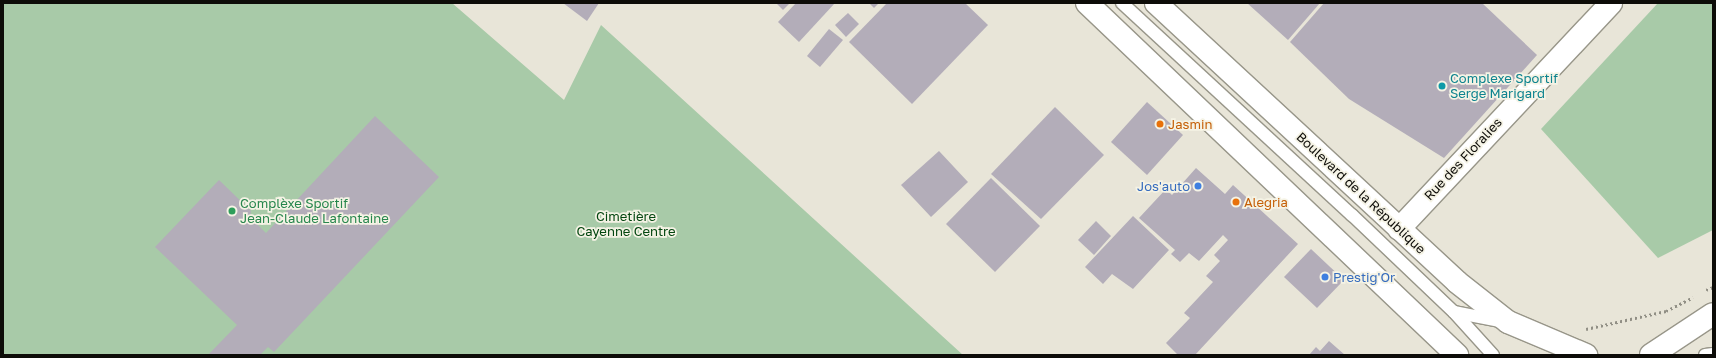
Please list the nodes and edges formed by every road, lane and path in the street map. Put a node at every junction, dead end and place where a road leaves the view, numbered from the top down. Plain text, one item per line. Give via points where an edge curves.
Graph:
1 (1087, 3) edge
2 (1122, 3) edge
3 (1156, 3) edge
4 (1611, 3) edge
5 (1399, 229) junction
6 (1713, 287) edge
7 (1454, 312) junction
8 (1713, 314) edge
9 (1508, 322) junction
10 (1578, 330) dead end
11 (1713, 354) edge
12 (1457, 355) edge
13 (1493, 355) edge
14 (1586, 355) edge
15 (1651, 355) edge
16 (1705, 355) edge

1 - 12 street
2 - 7 lane
3 - 5 street, Boulevard de la République
4 - 5 street, Rue des Floralies
5 - 9 street, Boulevard de la République
6 - 10 path via 1666,311
7 - 9 lane
7 - 13 lane
8 - 15 street
9 - 14 street, Boulevard de la République
11 - 16 lane

